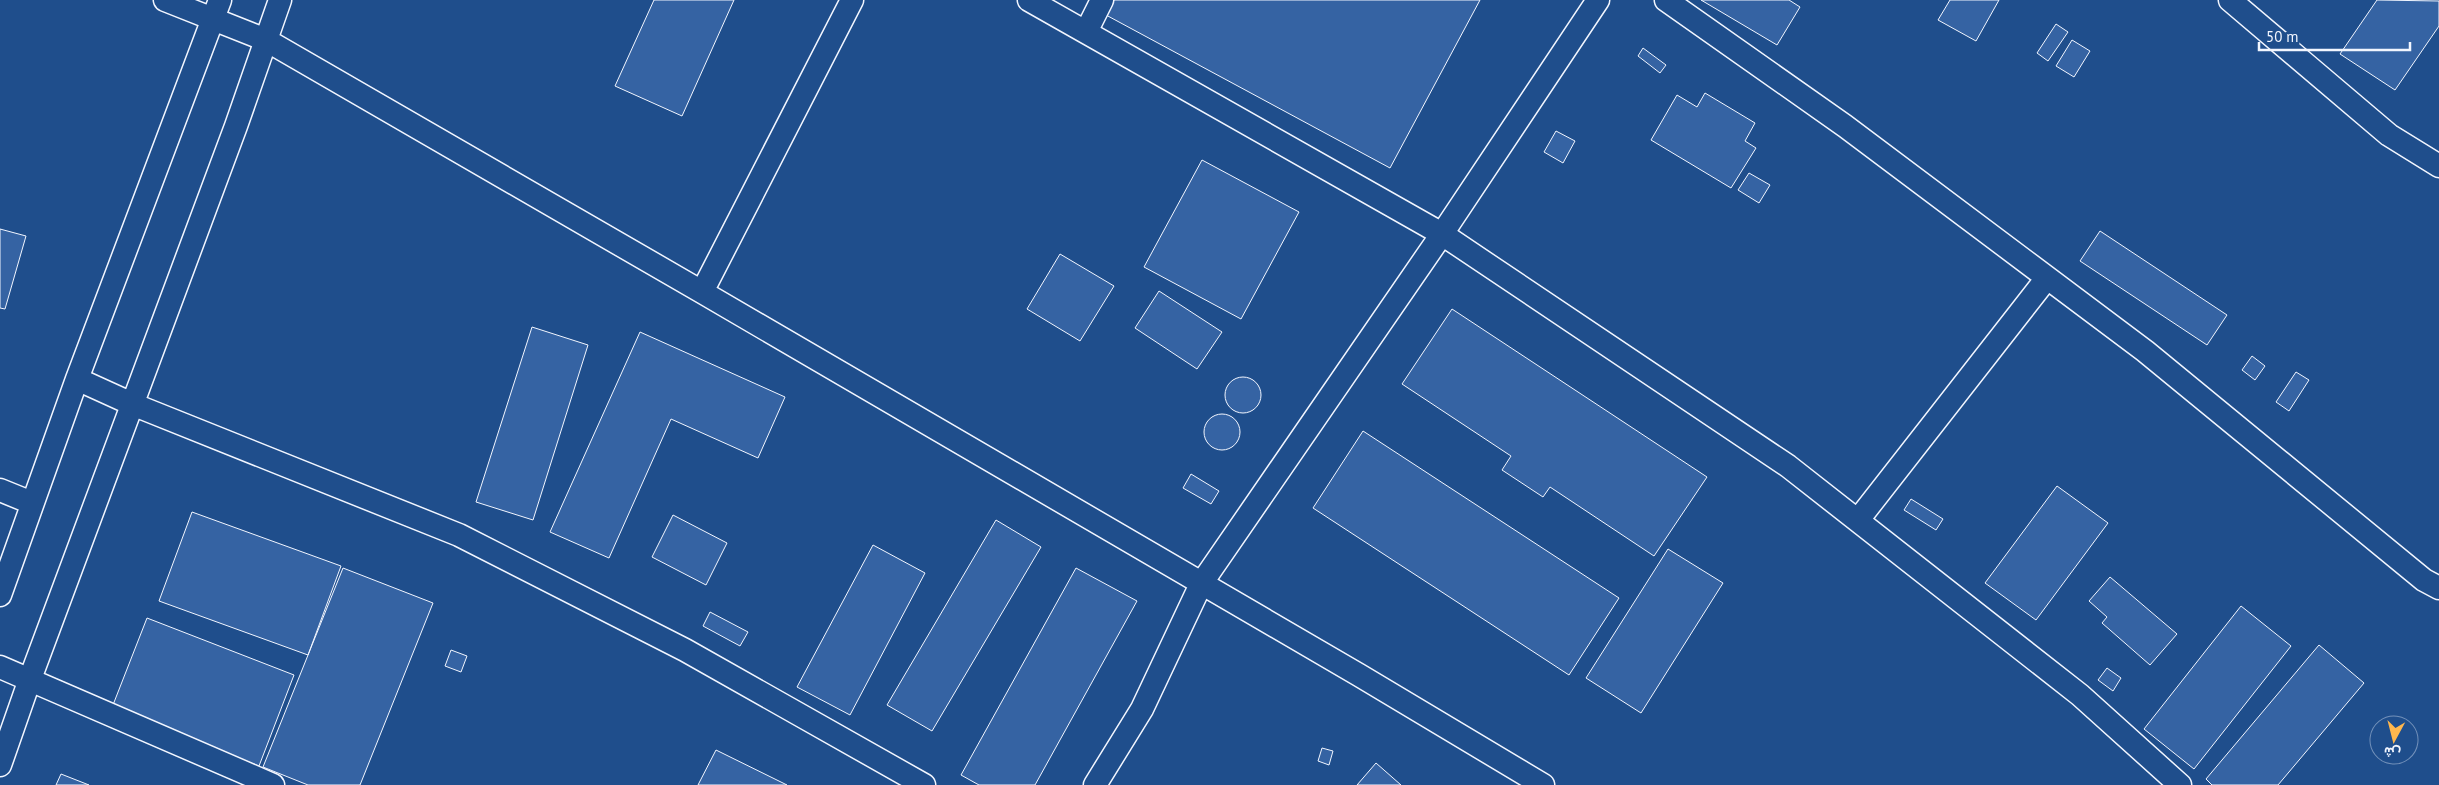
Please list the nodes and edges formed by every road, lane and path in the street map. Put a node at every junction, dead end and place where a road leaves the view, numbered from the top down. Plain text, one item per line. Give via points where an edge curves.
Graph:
1 (165, 0) edge
2 (280, 0) edge
3 (852, 0) edge
4 (1029, 0) edge
5 (1102, 0) edge
6 (1598, 0) edge
7 (1666, 0) edge
8 (2230, 0) edge
9 (217, 9) edge
10 (1086, 32) junction
11 (266, 40) junction
12 (2439, 166) edge
13 (1442, 234) junction
14 (2047, 278) junction
15 (702, 292) junction
16 (77, 379) junction
17 (132, 404) junction
18 (0, 490) edge
19 (32, 503) junction
20 (1858, 520) junction
21 (1201, 584) junction
22 (2439, 588) edge
23 (0, 595) edge
24 (0, 667) edge
25 (30, 679) junction
26 (0, 765) edge
27 (273, 785) edge
28 (924, 785) edge
29 (1095, 785) edge
30 (1543, 785) edge
31 (2180, 785) edge

1 - 9 street
2 - 11 street
3 - 15 street
4 - 10 street
5 - 10 street
6 - 13 street
7 - 14 street via 1844,126
8 - 12 street via 2389,134
9 - 11 street
9 - 16 street
10 - 13 street
11 - 15 street
11 - 17 street
13 - 20 street via 1788,466
13 - 21 street
14 - 20 street
14 - 22 street via 2144,351 2416,574
15 - 21 street
16 - 17 street
16 - 19 street
17 - 25 street
17 - 28 street via 459,535 686,650
18 - 19 street
19 - 23 street
20 - 31 street via 2080,695
21 - 29 street via 1142,708
21 - 30 street
24 - 25 street
25 - 26 street
25 - 27 street

